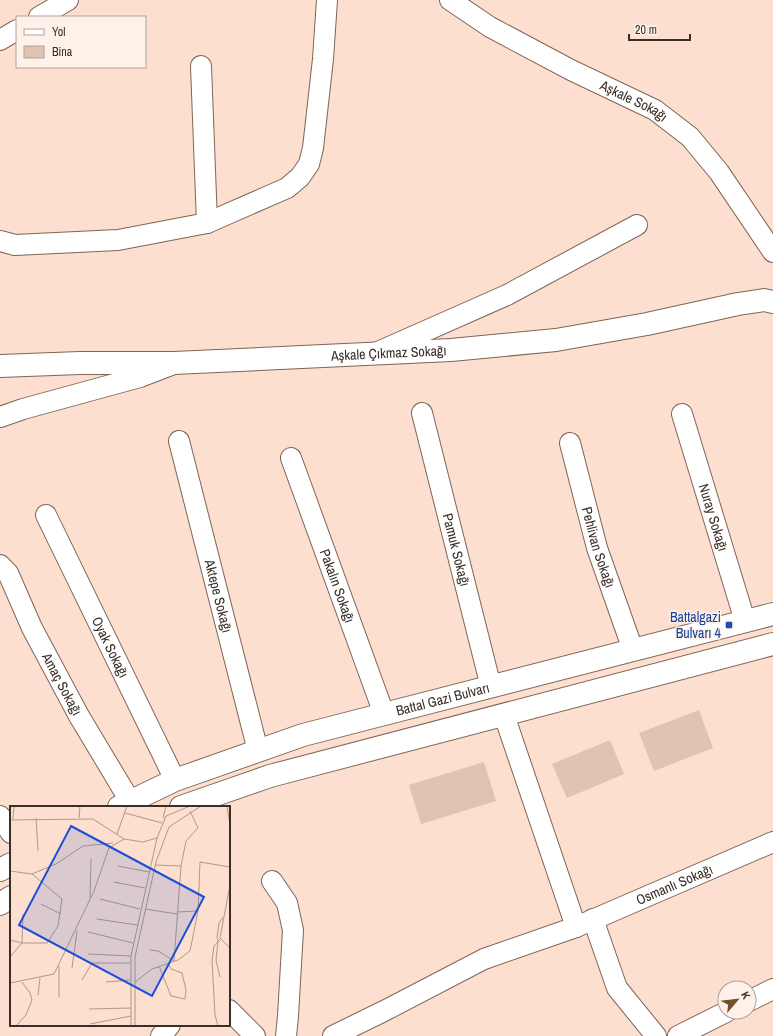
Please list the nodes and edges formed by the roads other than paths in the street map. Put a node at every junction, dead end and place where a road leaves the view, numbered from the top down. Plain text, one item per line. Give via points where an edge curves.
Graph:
1 (68, 0) edge
2 (327, 0) edge
3 (450, 0) edge
4 (41, 16) edge
5 (16, 31) edge
6 (0, 40) edge
7 (201, 66) dead end
8 (207, 223) junction
9 (636, 225) dead end
10 (0, 241) edge
11 (773, 252) edge
12 (773, 302) edge
13 (372, 354) junction
14 (174, 364) junction
15 (0, 366) edge
16 (422, 412) dead end
17 (682, 414) dead end
18 (0, 417) edge
19 (179, 442) dead end
20 (570, 443) dead end
21 (291, 458) dead end
22 (46, 515) dead end
23 (0, 565) edge
24 (773, 614) edge
25 (745, 621) junction
26 (773, 644) edge
27 (633, 650) junction
28 (491, 687) junction
29 (384, 714) junction
30 (504, 715) junction
31 (258, 751) junction
32 (175, 780) junction
33 (125, 804) edge
34 (184, 806) edge
35 (0, 816) edge
36 (10, 831) edge
37 (773, 842) edge
38 (10, 865) edge
39 (0, 870) edge
40 (272, 880) dead end
41 (10, 898) edge
42 (0, 904) edge
43 (584, 923) junction
44 (773, 989) edge
45 (757, 997) edge
46 (230, 1011) edge
47 (717, 1016) edge
48 (169, 1026) edge
49 (252, 1035) edge
50 (161, 1036) edge
51 (286, 1036) edge
52 (333, 1036) edge
53 (656, 1036) edge
54 (678, 1036) edge

1 - 4 street
2 - 8 street via 313,148 309,164 300,177 287,188
3 - 11 street, Aşkale Sokağı via 490,27 571,70 655,110 690,137 719,172
5 - 6 street
7 - 8 street
8 - 10 street via 118,240 15,245
9 - 13 street via 507,295
12 - 13 main road, Aşkale Çıkmaz Sokağı via 764,300 738,304 556,340 451,350
13 - 14 main road, Aşkale Çıkmaz Sokağı
14 - 15 main road, Aşkale Çıkmaz Sokağı via 80,363
14 - 18 street via 140,377
16 - 28 street, Pamuk Sokağı
17 - 25 street, Nuray Sokağı
19 - 31 street, Aktepe Sokağı
20 - 27 street, Pehlivan Sokağı via 596,548
21 - 29 street, Pakalın Sokağı
22 - 32 street, Oyak Sokağı
23 - 33 street, Amaç Sokağı via 8,573 32,628
24 - 25 main road, Battal Gazi Bulvarı
25 - 27 main road, Battal Gazi Bulvarı
26 - 30 main road
27 - 28 main road, Battal Gazi Bulvarı
28 - 29 main road, Battal Gazi Bulvarı
29 - 31 main road, Battal Gazi Bulvarı via 303,735
30 - 34 main road via 270,776
30 - 43 street
31 - 32 main road, Battal Gazi Bulvarı
32 - 33 main road, Battal Gazi Bulvarı
35 - 36 street
37 - 43 street, Osmanlı Sokağı
38 - 39 main road
40 - 51 street via 287,903 293,930
41 - 42 main road
43 - 52 street, Osmanlı Sokağı via 484,959
43 - 53 street via 617,988
44 - 45 street
46 - 49 street
47 - 54 street
48 - 50 street

